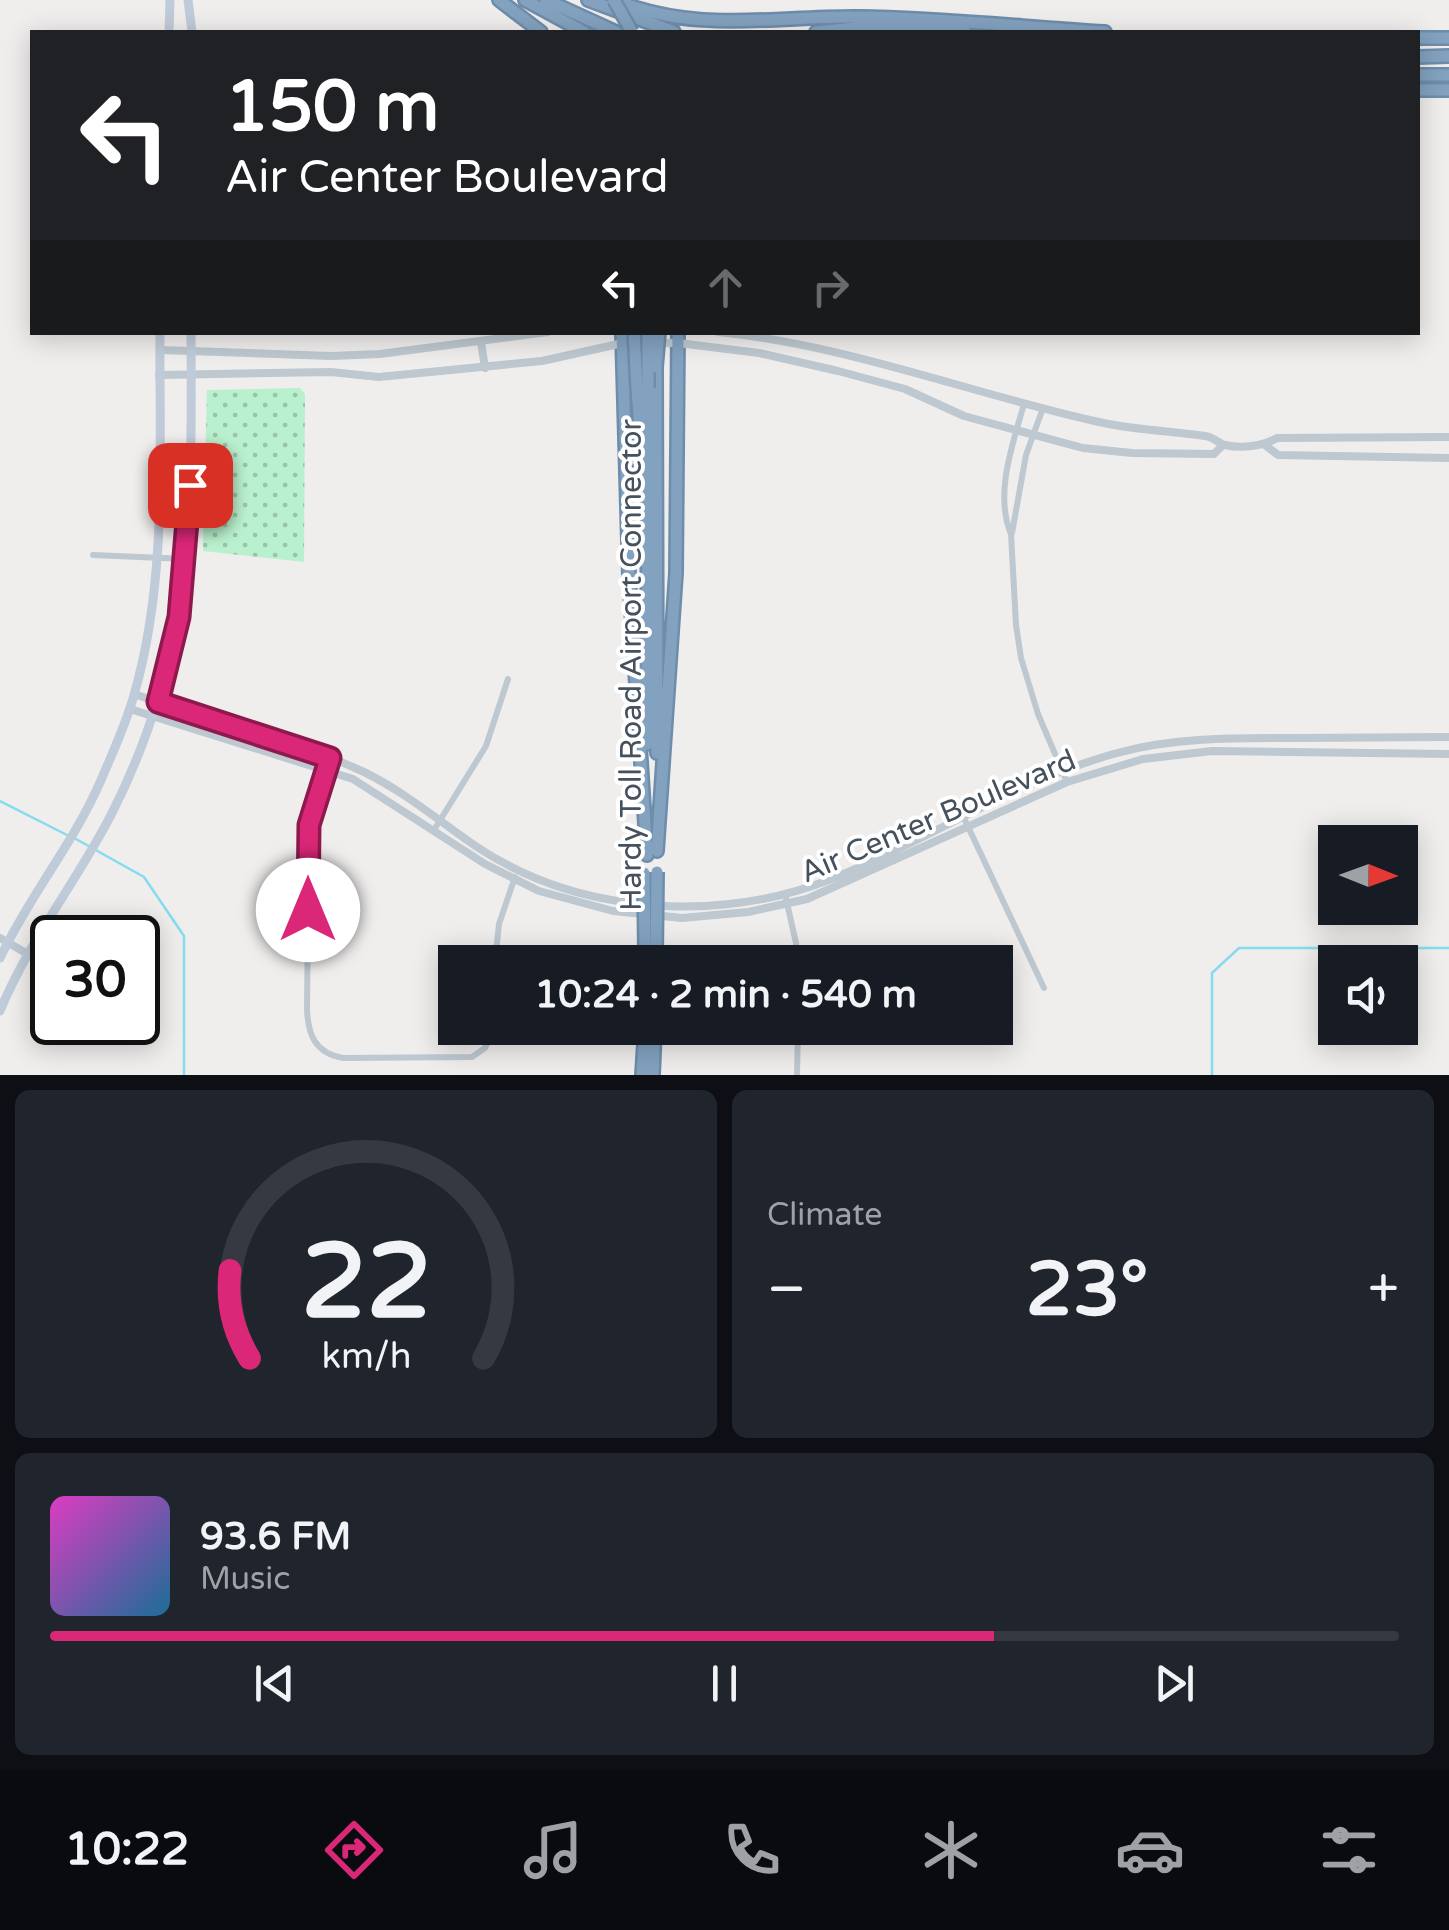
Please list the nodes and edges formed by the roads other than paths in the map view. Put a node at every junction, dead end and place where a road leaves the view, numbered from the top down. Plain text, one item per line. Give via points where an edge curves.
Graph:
1 (168, 0) edge
2 (190, 0) edge
3 (498, 0) edge
4 (525, 0) edge
5 (546, 0) edge
6 (588, 0) edge
7 (614, 0) edge
8 (169, 30) edge
9 (192, 30) edge
10 (528, 30) edge
11 (538, 30) edge
12 (580, 30) edge
13 (612, 30) edge
14 (631, 30) edge
15 (669, 30) edge
16 (836, 30) edge
17 (925, 30) edge
18 (1074, 30) edge
19 (1420, 38) edge
20 (1449, 38) edge
21 (1449, 56) edge
22 (1420, 57) edge
23 (1449, 75) edge
24 (1420, 76) edge
25 (1420, 90) edge
26 (1449, 90) edge
27 (160, 335) edge
28 (191, 335) edge
29 (528, 335) edge
30 (635, 335) edge
31 (654, 335) edge
32 (654, 335) edge
33 (744, 335) edge
34 (762, 337) junction
35 (623, 338) edge
36 (678, 338) edge
37 (481, 342) junction
38 (160, 350) junction
39 (191, 351) junction
40 (760, 353) junction
41 (331, 356) junction
42 (486, 368) junction
43 (331, 372) junction
44 (159, 375) junction
45 (192, 376) junction
46 (647, 387) junction
47 (1024, 404) junction
48 (1042, 408) junction
49 (1017, 430) junction
50 (1034, 435) junction
51 (1422, 437) junction
52 (1449, 437) edge
53 (1222, 445) junction
54 (1265, 445) junction
55 (1422, 457) junction
56 (1449, 458) edge
57 (1011, 534) junction
58 (93, 555) dead end
59 (157, 556) junction
60 (186, 559) junction
61 (508, 679) dead end
62 (134, 694) junction
63 (158, 702) junction
64 (130, 709) junction
65 (154, 718) junction
66 (1449, 737) edge
67 (1266, 738) junction
68 (1394, 738) junction
69 (1174, 742) junction
70 (1266, 751) junction
71 (1394, 752) junction
72 (1176, 754) junction
73 (1449, 754) edge
74 (330, 758) junction
75 (326, 768) junction
76 (1062, 771) junction
77 (1067, 782) junction
78 (962, 816) junction
79 (441, 821) junction
80 (968, 827) junction
81 (434, 830) junction
82 (652, 853) junction
83 (882, 854) junction
84 (889, 864) junction
85 (519, 870) junction
86 (514, 880) junction
87 (784, 894) junction
88 (788, 904) junction
89 (668, 906) junction
90 (669, 917) junction
91 (4, 940) edge
92 (497, 945) edge
93 (651, 945) edge
94 (794, 945) edge
95 (26, 952) junction
96 (0, 958) edge
97 (1044, 988) dead end
98 (0, 1011) edge
99 (486, 1045) edge
100 (644, 1045) edge
101 (654, 1045) edge
102 (798, 1045) edge
103 (642, 1075) edge
104 (653, 1075) edge
105 (797, 1075) edge

1 - 8 main road
2 - 9 main road
3 - 10 highway
3 - 11 highway
4 - 12 highway
5 - 13 highway
6 - 15 highway
7 - 14 highway, bridge
7 - 18 highway via 707,22 891,18
16 - 17 highway
19 - 20 highway
21 - 22 highway
23 - 24 highway
25 - 26 highway
27 - 38 main road
28 - 39 main road
29 - 37 street
30 - 46 highway, bridge
31 - 46 highway, bridge
32 - 46 highway, Hardy Toll Road Airport Connector, bridge via 656,368
33 - 34 street
34 - 40 street
34 - 47 street
35 - 36 street
35 - 42 street
35 - 82 highway via 629,576
36 - 40 street
36 - 82 highway via 676,573
37 - 41 street
37 - 42 street
38 - 39 street
38 - 44 main road
39 - 41 street
39 - 45 main road
40 - 49 street via 905,389 964,416
41 - 43 street
42 - 43 street via 379,377
43 - 45 street
44 - 45 street
44 - 59 main road
45 - 60 main road
46 - 82 highway, Hardy Toll Road Airport Connector
46 - 82 highway, Hardy Toll Road Airport Connector
47 - 48 street
47 - 49 street
48 - 50 street
48 - 53 street via 1211,436
49 - 50 street
49 - 57 street via 1005,487
50 - 53 street via 1132,454 1214,454
50 - 57 street
51 - 52 street
51 - 54 street via 1277,438
51 - 55 street
53 - 54 street
54 - 55 street via 1278,455
55 - 56 street
57 - 76 street via 1022,658
58 - 59 street
59 - 60 street
59 - 62 main road
60 - 63 main road
61 - 79 street via 481,756
62 - 63 street, Air Center Boulevard
62 - 64 main road
63 - 65 main road
63 - 74 street, Air Center Boulevard
64 - 65 street, Air Center Boulevard
64 - 91 main road via 77,826
65 - 75 street, Air Center Boulevard
65 - 95 main road via 97,840
66 - 68 street, Air Center Boulevard
67 - 68 street, Air Center Boulevard
67 - 69 street, Air Center Boulevard
67 - 70 street
68 - 71 street
69 - 72 street
69 - 76 street, Air Center Boulevard
70 - 71 street, Air Center Boulevard
70 - 72 street, Air Center Boulevard
71 - 73 street, Air Center Boulevard
72 - 77 street, Air Center Boulevard
74 - 75 street
74 - 79 street, Air Center Boulevard via 401,792
75 - 81 street, Air Center Boulevard
75 - 99 street via 309,825 309,1030 315,1044 335,1056 404,1058 472,1057
76 - 77 street
76 - 78 street, Air Center Boulevard
77 - 80 street, Air Center Boulevard
78 - 80 street
78 - 83 street, Air Center Boulevard
79 - 81 street
79 - 85 street, Air Center Boulevard
80 - 84 street, Air Center Boulevard
80 - 97 street
81 - 86 street, Air Center Boulevard
82 - 93 highway, Hardy Toll Road Airport Connector, bridge
83 - 84 street
83 - 87 street, Air Center Boulevard
84 - 88 street, Air Center Boulevard
85 - 86 street
85 - 89 street, Air Center Boulevard via 600,897
86 - 90 street, Air Center Boulevard via 574,903
86 - 92 street
87 - 88 street
87 - 89 street, Air Center Boulevard
88 - 90 street, Air Center Boulevard
88 - 94 street
89 - 90 street
91 - 95 street
91 - 96 main road
95 - 98 main road
100 - 103 highway
101 - 104 highway
102 - 105 street

